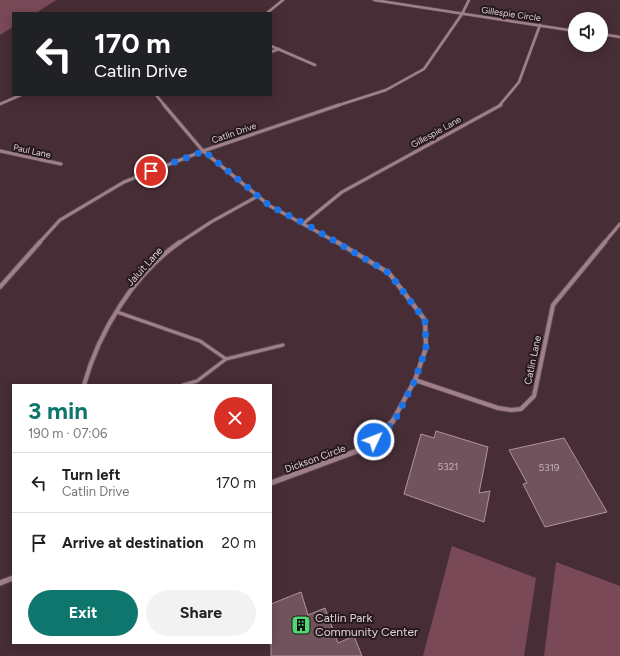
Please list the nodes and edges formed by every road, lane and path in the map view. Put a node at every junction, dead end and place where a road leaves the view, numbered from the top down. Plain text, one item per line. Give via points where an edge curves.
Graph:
1 (283, 0) edge
2 (374, 0) edge
3 (469, 0) edge
4 (385, 1) edge
5 (268, 12) edge
6 (462, 14) junction
7 (540, 25) junction
8 (568, 30) edge
9 (608, 35) edge
10 (620, 37) edge
11 (272, 46) edge
12 (279, 49) junction
13 (272, 52) edge
14 (315, 65) dead end
15 (19, 96) edge
16 (157, 96) edge
17 (0, 104) edge
18 (0, 151) edge
19 (204, 151) junction
20 (61, 164) dead end
21 (258, 196) junction
22 (304, 223) junction
23 (620, 224) edge
24 (0, 286) edge
25 (117, 312) junction
26 (283, 345) dead end
27 (226, 359) junction
28 (415, 380) junction
29 (84, 384) edge
30 (186, 384) edge
31 (272, 483) edge
32 (12, 578) edge
33 (0, 583) edge

1 - 5 street
2 - 4 street, Gillespie Circle
3 - 6 street, Catlin Drive
4 - 6 street, Gillespie Circle
6 - 7 street, Gillespie Circle
6 - 19 street, Catlin Drive via 424,69 386,90
7 - 8 street, Gillespie Circle
7 - 22 street, Gillespie Lane via 519,82 502,104 342,192
9 - 10 street
11 - 12 street
12 - 13 street
12 - 14 street
15 - 17 street
16 - 19 street, Dickson Circle
18 - 20 street, Paul Lane
19 - 21 street, Dickson Circle
19 - 24 street, Catlin Drive via 124,182 60,220
21 - 22 street, Dickson Circle via 270,206
21 - 25 street, Jaluit Lane via 204,226 166,253 145,275
22 - 28 street, Dickson Circle via 389,273 425,320 426,348
23 - 28 street, Catlin Lane via 553,305 534,396 521,409 498,408
25 - 27 lane via 200,340
25 - 29 street, Jaluit Lane via 100,341
26 - 27 lane
27 - 30 lane via 197,381
28 - 31 street, Dickson Circle via 394,422 365,448
32 - 33 street

